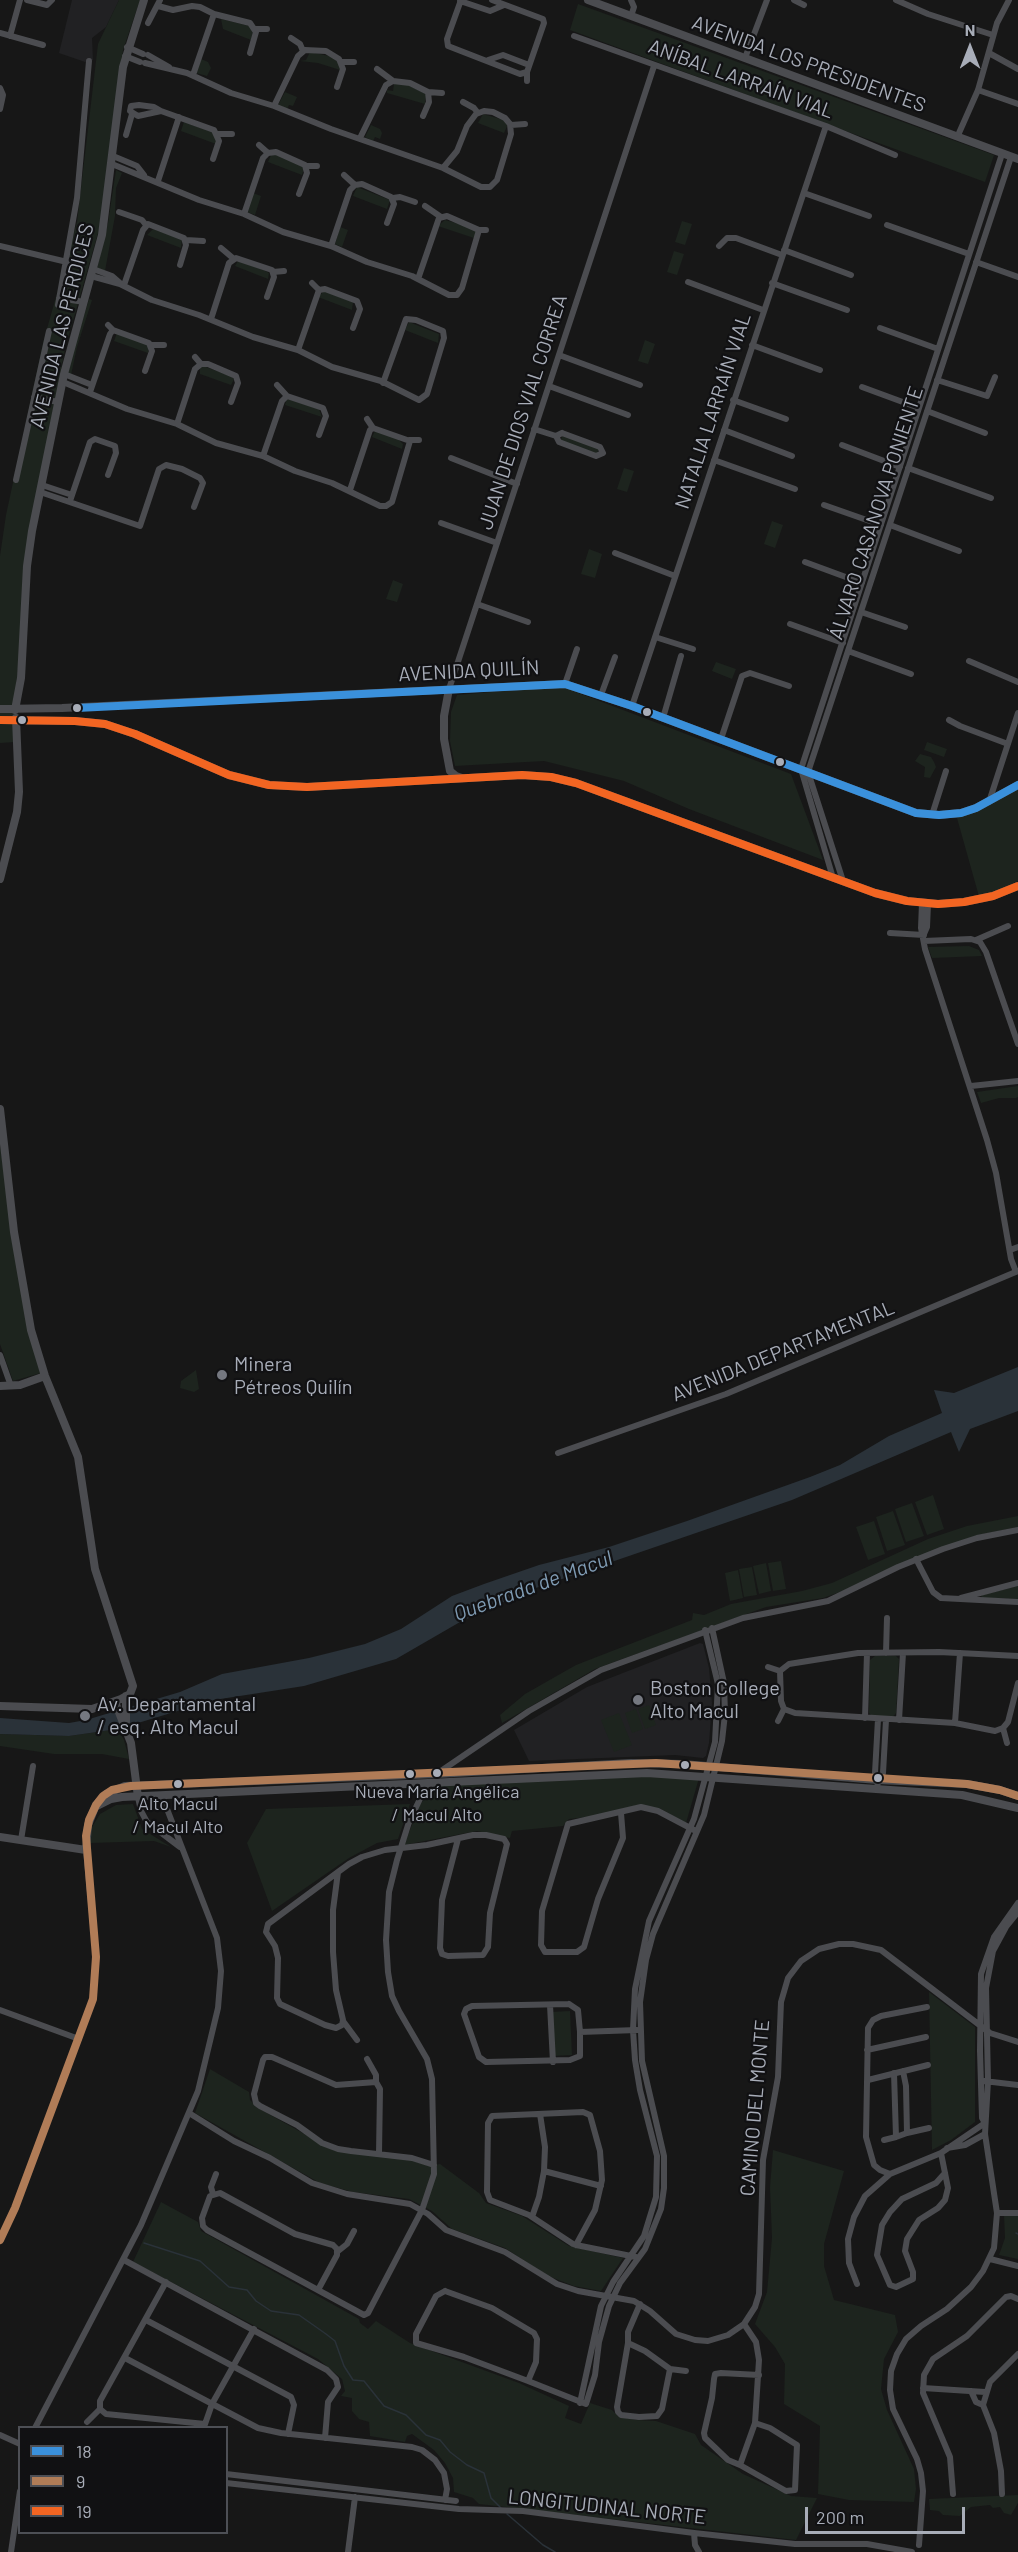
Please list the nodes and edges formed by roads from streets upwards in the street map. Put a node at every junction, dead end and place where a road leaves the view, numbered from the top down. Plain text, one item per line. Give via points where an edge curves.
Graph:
1 (20, 0) edge
2 (27, 0) edge
3 (52, 0) edge
4 (144, 0) edge
5 (492, 0) edge
6 (588, 0) edge
7 (631, 0) edge
8 (767, 0) edge
9 (794, 0) edge
10 (896, 0) edge
11 (1009, 0) edge
12 (461, 1) edge
13 (159, 3) edge
14 (505, 5) junction
15 (804, 5) dead end
16 (214, 14) junction
17 (631, 16) junction
18 (148, 23) dead end
19 (255, 29) junction
20 (267, 29) dead end
21 (0, 33) edge
22 (993, 35) junction
23 (10, 36) junction
24 (574, 36) dead end
25 (291, 38) dead end
26 (43, 45) dead end
27 (127, 46) junction
28 (303, 51) junction
29 (249, 53) dead end
30 (989, 53) junction
31 (125, 57) junction
32 (745, 58) junction
33 (487, 60) junction
34 (89, 61) dead end
35 (342, 62) junction
36 (354, 62) dead end
37 (654, 66) junction
38 (170, 67) junction
39 (528, 68) junction
40 (377, 69) dead end
41 (1018, 69) edge
42 (193, 75) junction
43 (393, 81) junction
44 (527, 81) dead end
45 (337, 87) dead end
46 (0, 88) edge
47 (978, 90) junction
48 (428, 92) junction
49 (442, 93) dead end
50 (463, 102) dead end
51 (1018, 104) edge
52 (274, 106) junction
53 (0, 109) edge
54 (478, 113) junction
55 (423, 116) dead end
56 (179, 117) junction
57 (525, 124) dead end
58 (511, 125) junction
59 (826, 126) junction
60 (218, 134) junction
61 (232, 134) dead end
62 (959, 134) dead end
63 (126, 135) dead end
64 (360, 138) junction
65 (259, 145) dead end
66 (268, 153) junction
67 (1002, 153) junction
68 (895, 155) dead end
69 (1014, 158) edge
70 (213, 159) dead end
71 (112, 160) junction
72 (306, 166) junction
73 (317, 166) dead end
74 (443, 168) junction
75 (344, 176) dead end
76 (158, 182) junction
77 (355, 185) junction
78 (804, 193) junction
79 (299, 194) dead end
80 (393, 198) junction
81 (415, 202) dead end
82 (425, 206) dead end
83 (119, 212) dead end
84 (244, 214) junction
85 (869, 216) dead end
86 (441, 217) junction
87 (387, 223) dead end
88 (146, 225) junction
89 (887, 225) dead end
90 (975, 237) junction
91 (186, 240) junction
92 (983, 240) junction
93 (203, 241) dead end
94 (0, 246) edge
95 (331, 246) junction
96 (719, 246) dead end
97 (221, 248) dead end
98 (783, 252) junction
99 (969, 254) junction
100 (234, 259) junction
101 (66, 262) junction
102 (976, 262) junction
103 (180, 265) dead end
104 (284, 271) dead end
105 (273, 272) junction
106 (94, 274) junction
107 (851, 275) dead end
108 (1018, 277) edge
109 (418, 279) junction
110 (688, 282) dead end
111 (312, 283) dead end
112 (772, 283) junction
113 (122, 285) junction
114 (319, 290) junction
115 (267, 297) dead end
116 (84, 302) junction
117 (764, 310) junction
118 (847, 310) dead end
119 (211, 319) junction
120 (353, 328) dead end
121 (880, 328) dead end
122 (49, 331) dead end
123 (150, 345) junction
124 (164, 345) dead end
125 (752, 345) junction
126 (938, 349) junction
127 (298, 350) junction
128 (559, 355) junction
129 (195, 357) dead end
130 (201, 364) junction
131 (820, 370) dead end
132 (145, 371) dead end
133 (236, 376) junction
134 (244, 376) dead end
135 (995, 377) dead end
136 (63, 378) junction
137 (937, 380) junction
138 (384, 383) junction
139 (92, 385) junction
140 (277, 385) dead end
141 (640, 385) dead end
142 (549, 386) junction
143 (862, 387) dead end
144 (90, 392) junction
145 (287, 396) junction
146 (34, 397) junction
147 (733, 400) junction
148 (58, 402) junction
149 (231, 402) dead end
150 (919, 408) junction
151 (927, 411) junction
152 (628, 415) dead end
153 (367, 419) dead end
154 (786, 419) dead end
155 (177, 424) junction
156 (373, 428) junction
157 (534, 429) junction
158 (724, 430) junction
159 (985, 433) dead end
160 (319, 435) dead end
161 (556, 436) junction
162 (910, 436) junction
163 (918, 438) junction
164 (409, 440) junction
165 (419, 440) dead end
166 (842, 445) dead end
167 (263, 456) junction
168 (792, 456) dead end
169 (451, 459) dead end
170 (714, 460) junction
171 (900, 467) junction
172 (908, 468) junction
173 (108, 475) dead end
174 (16, 480) dead end
175 (517, 484) junction
176 (41, 488) junction
177 (795, 489) dead end
178 (350, 490) junction
179 (71, 498) junction
180 (991, 498) dead end
181 (824, 504) dead end
182 (194, 507) dead end
183 (441, 523) dead end
184 (881, 525) junction
185 (890, 525) junction
186 (497, 543) junction
187 (959, 551) dead end
188 (615, 553) dead end
189 (805, 562) dead end
190 (675, 576) junction
191 (862, 583) junction
192 (856, 601) junction
193 (864, 603) junction
194 (477, 604) junction
195 (861, 612) junction
196 (528, 622) dead end
197 (790, 624) dead end
198 (905, 627) dead end
199 (655, 637) junction
200 (843, 643) junction
201 (577, 649) dead end
202 (693, 649) dead end
203 (848, 651) junction
204 (681, 656) dead end
205 (615, 657) dead end
206 (969, 661) dead end
207 (911, 674) dead end
208 (1018, 682) edge
209 (566, 684) junction
210 (789, 686) dead end
211 (449, 689) junction
212 (601, 695) junction
213 (632, 706) junction
214 (88, 707) junction
215 (77, 708) junction
216 (0, 709) edge
217 (15, 710) junction
218 (1018, 713) edge
219 (663, 718) junction
220 (0, 720) edge
221 (949, 720) dead end
222 (75, 721) junction
223 (16, 722) junction
224 (89, 722) junction
225 (721, 739) junction
226 (1008, 744) junction
227 (805, 770) junction
228 (450, 771) junction
229 (946, 771) dead end
230 (468, 778) junction
231 (438, 781) junction
232 (1018, 785) edge
233 (989, 802) junction
234 (932, 815) junction
235 (833, 878) junction
236 (0, 879) edge
237 (843, 881) junction
238 (1018, 886) edge
239 (925, 903) junction
240 (1008, 926) dead end
241 (890, 933) dead end
242 (924, 936) junction
243 (976, 940) junction
244 (1018, 1044) edge
245 (1018, 1081) edge
246 (971, 1086) junction
247 (0, 1108) edge
248 (1018, 1247) edge
249 (1010, 1250) junction
250 (1017, 1272) edge
251 (0, 1355) edge
252 (45, 1376) junction
253 (0, 1386) edge
254 (11, 1386) junction
255 (558, 1453) dead end
256 (1018, 1530) edge
257 (916, 1559) junction
258 (1018, 1583) edge
259 (954, 1600) junction
260 (1018, 1602) edge
261 (887, 1618) dead end
262 (708, 1629) junction
263 (867, 1653) junction
264 (886, 1653) junction
265 (903, 1653) junction
266 (960, 1653) junction
267 (1018, 1656) edge
268 (768, 1667) dead end
269 (780, 1671) junction
270 (1018, 1683) edge
271 (0, 1706) edge
272 (119, 1706) junction
273 (784, 1709) junction
274 (865, 1718) junction
275 (878, 1719) junction
276 (886, 1720) junction
277 (899, 1720) junction
278 (778, 1721) dead end
279 (955, 1723) junction
280 (1004, 1728) junction
281 (1007, 1743) dead end
282 (33, 1766) dead end
283 (713, 1767) junction
284 (436, 1774) junction
285 (711, 1777) junction
286 (878, 1780) junction
287 (427, 1783) junction
288 (137, 1786) junction
289 (877, 1790) junction
290 (162, 1796) junction
291 (1018, 1796) edge
292 (138, 1797) junction
293 (1018, 1808) edge
294 (94, 1809) junction
295 (621, 1813) junction
296 (694, 1829) junction
297 (0, 1837) edge
298 (459, 1839) junction
299 (21, 1840) junction
300 (400, 1848) junction
301 (182, 1849) junction
302 (86, 1850) junction
303 (338, 1872) junction
304 (1018, 1903) edge
305 (1018, 1912) edge
306 (549, 2005) junction
307 (927, 2007) dead end
308 (0, 2010) edge
309 (343, 2021) junction
310 (979, 2025) junction
311 (636, 2030) junction
312 (986, 2030) junction
313 (580, 2032) junction
314 (926, 2037) dead end
315 (79, 2039) junction
316 (357, 2040) dead end
317 (1018, 2042) edge
318 (867, 2050) junction
319 (367, 2059) dead end
320 (553, 2062) junction
321 (928, 2065) dead end
322 (903, 2071) junction
323 (894, 2073) junction
324 (868, 2080) junction
325 (984, 2081) junction
326 (376, 2082) junction
327 (1016, 2083) edge
328 (189, 2113) junction
329 (540, 2114) junction
330 (985, 2122) junction
331 (929, 2128) dead end
332 (907, 2133) junction
333 (985, 2134) junction
334 (896, 2137) junction
335 (884, 2140) dead end
336 (947, 2148) junction
337 (941, 2153) junction
338 (379, 2154) junction
339 (434, 2165) junction
340 (544, 2171) junction
341 (945, 2173) junction
342 (216, 2174) dead end
343 (890, 2174) junction
344 (601, 2186) junction
345 (213, 2194) junction
346 (422, 2210) junction
347 (998, 2213) junction
348 (1018, 2213) edge
349 (532, 2217) junction
350 (354, 2231) dead end
351 (0, 2240) edge
352 (576, 2245) junction
353 (337, 2252) junction
354 (636, 2257) junction
355 (990, 2259) junction
356 (124, 2260) junction
357 (1018, 2266) edge
358 (166, 2282) junction
359 (857, 2284) dead end
360 (318, 2290) junction
361 (609, 2296) junction
362 (1018, 2299) edge
363 (640, 2304) junction
364 (146, 2320) junction
365 (744, 2324) junction
366 (254, 2329) junction
367 (628, 2343) junction
368 (1018, 2354) edge
369 (125, 2358) junction
370 (233, 2367) junction
371 (670, 2369) junction
372 (686, 2371) dead end
373 (759, 2375) junction
374 (528, 2381) junction
375 (923, 2388) junction
376 (971, 2391) junction
377 (985, 2392) junction
378 (212, 2404) junction
379 (983, 2405) junction
380 (100, 2409) junction
381 (87, 2422) dead end
382 (755, 2423) junction
383 (36, 2426) edge
384 (204, 2426) edge
385 (288, 2434) junction
386 (0, 2435) edge
387 (325, 2438) junction
388 (18, 2444) edge
389 (740, 2465) junction
390 (228, 2474) edge
391 (228, 2483) edge
392 (953, 2494) dead end
393 (1002, 2494) dead end
394 (355, 2497) junction
395 (446, 2500) junction
396 (456, 2501) dead end
397 (18, 2505) edge
398 (694, 2533) junction
399 (919, 2545) dead end
400 (884, 2549) edge
401 (11, 2552) edge
402 (348, 2552) edge
403 (699, 2552) edge
404 (912, 2552) edge

1 - 23 street
2 - 3 street via 47,5
4 - 27 street, AVENIDA LAS PERDICES
5 - 14 street
6 - 17 street, AVENIDA LOS PRESIDENTES
7 - 17 street
8 - 32 street
9 - 15 street
10 - 22 street
11 - 22 street
12 - 14 street via 490,11
12 - 33 street via 448,46
13 - 16 street via 173,10 196,6
13 - 18 street
14 - 39 street via 543,19
16 - 19 street via 244,21
16 - 42 street
17 - 32 street, AVENIDA LOS PRESIDENTES
19 - 20 street
19 - 29 street
21 - 23 street
22 - 30 street
23 - 26 street
24 - 37 street, ANÍBAL LARRAÍN VIAL
25 - 28 street
27 - 31 street, AVENIDA LAS PERDICES
27 - 38 street
28 - 35 street via 326,51
28 - 52 street
30 - 41 street
30 - 47 street
31 - 38 street
31 - 71 street, AVENIDA LAS PERDICES
32 - 67 street, AVENIDA LOS PRESIDENTES
33 - 39 street via 503,55
33 - 39 street via 520,74
34 - 101 street, AVENIDA LAS PERDICES via 78,198
35 - 36 street
35 - 45 street
37 - 59 street, ANÍBAL LARRAÍN VIAL
37 - 128 street, JUAN DE DIOS VIAL CORREA
38 - 42 street
39 - 44 street
40 - 43 street
42 - 52 street via 231,93
43 - 48 street via 410,82
43 - 64 street via 386,85
46 - 53 street
47 - 51 street
47 - 62 street
48 - 49 street
48 - 55 street via 429,102
50 - 54 street
52 - 64 street
54 - 58 street via 495,113
54 - 74 street via 471,118 457,151
56 - 60 street
56 - 63 street via 161,111 132,114
56 - 76 street
57 - 58 street
58 - 74 street via 497,180 492,185 478,186
59 - 68 street, ANÍBAL LARRAÍN VIAL
59 - 78 street, NATALIA LARRAÍN VIAL
60 - 61 street
60 - 70 street
64 - 74 street
65 - 66 street
66 - 72 street via 276,152
66 - 84 street
67 - 69 street, AVENIDA LOS PRESIDENTES
67 - 90 street, ÁLVARO CASANOVA PONIENTE
69 - 92 street, ÁLVARO CASANOVA PONIENTE
71 - 76 street
71 - 106 street, AVENIDA LAS PERDICES
72 - 73 street
72 - 79 street
75 - 77 street
76 - 84 street
77 - 80 street via 362,184
77 - 95 street
78 - 85 street
78 - 98 street, NATALIA LARRAÍN VIAL
80 - 81 street
80 - 87 street
82 - 86 street
83 - 88 street
84 - 95 street via 283,232
86 - 109 street
86 - 109 street via 483,230 459,293 447,294
88 - 91 street via 152,224
88 - 113 street
89 - 99 street
90 - 92 street
90 - 99 street, ÁLVARO CASANOVA PONIENTE
91 - 93 street
91 - 103 street
92 - 102 street, ÁLVARO CASANOVA PONIENTE
94 - 101 street
95 - 109 street
96 - 98 street via 736,238
97 - 100 street
98 - 107 street
98 - 112 street, NATALIA LARRAÍN VIAL
99 - 126 street, ÁLVARO CASANOVA PONIENTE
100 - 105 street via 241,258
100 - 119 street via 228,266
101 - 116 street, AVENIDA LAS PERDICES via 58,301
102 - 108 street
102 - 137 street, ÁLVARO CASANOVA PONIENTE
104 - 105 street
105 - 115 street
106 - 113 street
106 - 113 street via 112,276
106 - 116 street, AVENIDA LAS PERDICES
110 - 117 street
111 - 114 street
112 - 117 street, NATALIA LARRAÍN VIAL
112 - 118 street
113 - 119 street via 152,300
114 - 120 street via 357,301 360,309
114 - 127 street
116 - 136 street, AVENIDA LAS PERDICES
117 - 125 street, NATALIA LARRAÍN VIAL
119 - 127 street via 244,334
121 - 126 street
122 - 146 street
123 - 124 street
123 - 132 street
123 - 139 street via 111,328
125 - 131 street
125 - 147 street, NATALIA LARRAÍN VIAL
126 - 150 street, ÁLVARO CASANOVA PONIENTE
127 - 138 street via 332,367
128 - 141 street
128 - 142 street, JUAN DE DIOS VIAL CORREA
129 - 130 street
130 - 133 street
130 - 155 street via 195,369
133 - 134 street
133 - 149 street via 238,383
135 - 137 street via 987,396
136 - 139 street
136 - 144 street
136 - 148 street, AVENIDA LAS PERDICES
137 - 151 street, ÁLVARO CASANOVA PONIENTE
138 - 138 street via 419,400 425,397 447,334 416,320 406,320
139 - 144 street
140 - 145 street
142 - 152 street
142 - 157 street, JUAN DE DIOS VIAL CORREA
143 - 150 street
144 - 155 street via 127,409
145 - 160 street via 328,408
145 - 167 street
146 - 148 street
146 - 174 street
147 - 154 street
147 - 158 street, NATALIA LARRAÍN VIAL
148 - 176 street, AVENIDA LAS PERDICES
150 - 162 street, ÁLVARO CASANOVA PONIENTE
151 - 159 street
151 - 163 street, ÁLVARO CASANOVA PONIENTE
153 - 156 street
155 - 167 street via 216,443
156 - 164 street
156 - 178 street
157 - 161 street
157 - 175 street, JUAN DE DIOS VIAL CORREA
158 - 168 street
158 - 170 street, NATALIA LARRAÍN VIAL
161 - 161 street via 559,442 596,456 603,453 600,447 562,433
162 - 163 street
162 - 171 street, ÁLVARO CASANOVA PONIENTE
163 - 172 street, ÁLVARO CASANOVA PONIENTE
164 - 165 street
164 - 178 street via 389,505 380,506
166 - 171 street
167 - 178 street
169 - 175 street
170 - 177 street
170 - 190 street, NATALIA LARRAÍN VIAL
171 - 184 street, ÁLVARO CASANOVA PONIENTE
172 - 180 street
172 - 185 street, ÁLVARO CASANOVA PONIENTE
173 - 179 street via 115,446 95,439 90,442
175 - 186 street, JUAN DE DIOS VIAL CORREA
176 - 179 street
176 - 217 street, AVENIDA LAS PERDICES via 27,566
179 - 182 street via 140,526 159,469 165,465 200,478 203,483
181 - 184 street
183 - 186 street
184 - 191 street, ÁLVARO CASANOVA PONIENTE
185 - 187 street
185 - 193 street, ÁLVARO CASANOVA PONIENTE
186 - 194 street, JUAN DE DIOS VIAL CORREA
188 - 190 street
189 - 191 street
190 - 199 street, NATALIA LARRAÍN VIAL
191 - 192 street, ÁLVARO CASANOVA PONIENTE
192 - 193 street
192 - 200 street, ÁLVARO CASANOVA PONIENTE
193 - 195 street, ÁLVARO CASANOVA PONIENTE
194 - 196 street
194 - 211 street, JUAN DE DIOS VIAL CORREA
195 - 198 street
195 - 203 street, ÁLVARO CASANOVA PONIENTE
197 - 200 street
199 - 202 street
199 - 213 street, NATALIA LARRAÍN VIAL
200 - 227 street, ÁLVARO CASANOVA PONIENTE
201 - 209 street
203 - 207 street
203 - 227 street, ÁLVARO CASANOVA PONIENTE
204 - 219 street
205 - 212 street
206 - 208 street
209 - 211 street, AVENIDA QUILÍN
209 - 212 street, AVENIDA QUILÍN
210 - 225 street via 750,673 742,676
211 - 214 street, AVENIDA QUILÍN
211 - 228 street, JUAN DE DIOS VIAL CORREA via 444,726
212 - 213 street, AVENIDA QUILÍN
213 - 219 street, AVENIDA QUILÍN
214 - 215 street, AVENIDA QUILÍN
214 - 224 street
215 - 217 street, AVENIDA QUILÍN
215 - 222 street
216 - 217 street, AVENIDA QUILÍN
217 - 223 street, AVENIDA LAS PERDICES
218 - 226 street
219 - 225 street, AVENIDA QUILÍN
220 - 223 street
221 - 226 street
222 - 223 street
222 - 224 street
223 - 236 street, AVENIDA LAS PERDICES via 18,812
224 - 231 street via 123,729 230,776 259,784 296,787
225 - 227 street, AVENIDA QUILÍN
226 - 233 street
227 - 234 street, AVENIDA QUILÍN via 903,808
227 - 235 street
227 - 237 street
228 - 230 street
228 - 231 street via 448,778
229 - 234 street
230 - 231 street
230 - 235 street via 536,775 576,783
232 - 233 street, AVENIDA QUILÍN
233 - 234 street, AVENIDA QUILÍN via 961,813
235 - 237 street
237 - 239 street via 890,897
238 - 239 street via 978,900
239 - 242 street via 921,928
240 - 243 street
241 - 242 street
242 - 243 street
242 - 246 street
243 - 244 street via 986,952
245 - 246 street
246 - 249 street via 996,1173
247 - 252 street via 14,1232 31,1330
248 - 249 street
249 - 250 street
250 - 255 street, AVENIDA DEPARTAMENTAL via 726,1394
251 - 254 street
252 - 254 street
252 - 272 street via 78,1456 97,1576 132,1678 133,1690
253 - 254 street
256 - 257 street via 977,1538
257 - 259 street via 935,1594
257 - 262 street via 828,1601 763,1612
258 - 259 street
259 - 260 street
261 - 264 street
262 - 283 street via 722,1668 725,1700 723,1730
262 - 284 street via 581,1680
263 - 264 street
263 - 269 street via 789,1664
263 - 274 street
264 - 265 street
265 - 266 street
265 - 277 street
266 - 267 street
266 - 279 street
268 - 269 street
269 - 273 street
270 - 280 street
271 - 272 street via 81,1710
272 - 288 street via 133,1752
273 - 274 street
273 - 278 street
274 - 275 street
275 - 276 street
275 - 286 street
276 - 277 street
276 - 286 street via 883,1773
277 - 279 street
279 - 280 street via 995,1731
280 - 281 street
282 - 299 street
283 - 284 street via 631,1762
283 - 285 street
283 - 286 street
284 - 287 street
284 - 288 street
285 - 287 street via 647,1773
285 - 289 street
285 - 296 street
286 - 289 street
286 - 291 street via 968,1784
287 - 290 street
287 - 300 street
288 - 292 street
288 - 294 street via 112,1790
289 - 293 street via 962,1795
290 - 292 street
290 - 301 street
292 - 294 street via 111,1799
292 - 301 street via 147,1822
294 - 302 street via 87,1825
295 - 295 street via 566,1826 542,1911 541,1945 545,1952 577,1952 584,1947 623,1838
295 - 296 street via 646,1808
296 - 311 street via 649,1947
297 - 299 street
298 - 298 street via 442,1900 440,1948 447,1956 480,1955 488,1947 490,1913 507,1842 483,1834
298 - 300 street
299 - 302 street
300 - 303 street via 369,1854
300 - 339 street via 387,1908 388,1972 395,2003 431,2072
301 - 328 street via 214,1928 221,1971 220,1999 209,2050
302 - 315 street via 96,1982
303 - 309 street via 333,1952
303 - 309 street via 267,1924 266,1932 278,1953 280,2004 329,2027 338,2027
304 - 310 street via 998,1929 986,1955 980,1983
305 - 312 street via 1001,1935 990,1960
306 - 313 street via 576,2007
306 - 320 street
306 - 320 street via 472,2006 464,2014 482,2060 490,2064
307 - 318 street via 873,2020 868,2028
308 - 315 street
309 - 316 street
310 - 312 street, CAMINO DEL MONTE
310 - 325 street
310 - 365 street, CAMINO DEL MONTE via 874,1948 832,1945 812,1952 796,1966 782,1996 778,2077 763,2160 759,2294
311 - 313 street
311 - 354 street via 662,2145 665,2178 658,2219
312 - 317 street, CAMINO DEL MONTE
312 - 325 street
313 - 320 street via 578,2058
314 - 318 street
315 - 351 street
318 - 324 street
319 - 326 street
321 - 322 street
322 - 323 street
322 - 332 street
323 - 324 street
323 - 334 street
324 - 343 street via 868,2144 874,2164
325 - 327 street
325 - 330 street
326 - 338 street via 380,2089
326 - 338 street via 331,2084 268,2056 262,2060 254,2098 327,2145
328 - 346 street via 312,2183 347,2194 402,2201
328 - 356 street
329 - 340 street
329 - 344 street via 590,2115 600,2151
329 - 349 street via 494,2115 488,2123 489,2198
330 - 333 street
330 - 336 street
331 - 332 street
332 - 334 street
333 - 336 street via 965,2145
333 - 347 street
334 - 335 street
336 - 337 street
337 - 341 street
337 - 343 street
338 - 339 street via 420,2159
339 - 346 street
340 - 344 street
340 - 349 street
341 - 341 street via 945,2200 915,2224 907,2240 905,2251 913,2279 896,2287 890,2285 877,2255 882,2225 902,2199 936,2183
342 - 345 street via 211,2187
343 - 359 street via 865,2196 851,2224 848,2255
344 - 352 street via 592,2217
345 - 353 street via 220,2193 244,2204 295,2234 333,2245
345 - 360 street via 202,2218 205,2228
346 - 360 street via 368,2313 362,2314
346 - 361 street via 446,2230 500,2249 557,2284
347 - 348 street
347 - 355 street
349 - 352 street
350 - 353 street
352 - 354 street
353 - 360 street
354 - 361 street
355 - 357 street
355 - 399 street via 963,2296 906,2339 892,2365 893,2409 921,2473
356 - 358 street
356 - 383 street
358 - 364 street
358 - 366 street
361 - 363 street
361 - 374 street via 595,2375 583,2403
362 - 375 street via 1006,2297 967,2336 933,2359 924,2374
363 - 365 street via 670,2331 695,2340 721,2338
363 - 367 street via 628,2332
364 - 369 street
364 - 370 street
365 - 373 street via 758,2348
366 - 370 street
366 - 387 street via 314,2361 336,2379 338,2389 328,2402
367 - 371 street
367 - 371 street via 617,2407 621,2415 660,2414
368 - 377 street via 995,2375
369 - 378 street
369 - 380 street via 100,2402
370 - 378 street
370 - 385 street via 292,2399
371 - 372 street
373 - 382 street
373 - 389 street via 721,2373 714,2379 705,2438 728,2460
374 - 374 street via 536,2362 534,2333 482,2303 447,2292 438,2294 416,2334 416,2343 464,2356
375 - 376 street
375 - 392 street via 950,2457
376 - 377 street
376 - 379 street via 978,2404
377 - 379 street
378 - 384 street
378 - 385 street via 258,2428
379 - 393 street via 996,2439
380 - 381 street
380 - 384 street via 106,2414
382 - 389 street
382 - 389 street via 797,2445 795,2488 786,2491
385 - 387 street
386 - 388 street
387 - 395 street via 422,2450 442,2468
390 - 395 street
391 - 394 street, LONGITUDINAL NORTE
394 - 398 street, LONGITUDINAL NORTE via 481,2511 523,2511
394 - 402 street
395 - 396 street
397 - 401 street
398 - 400 street, LONGITUDINAL NORTE via 795,2544 867,2544
398 - 403 street
400 - 404 street, LONGITUDINAL NORTE

